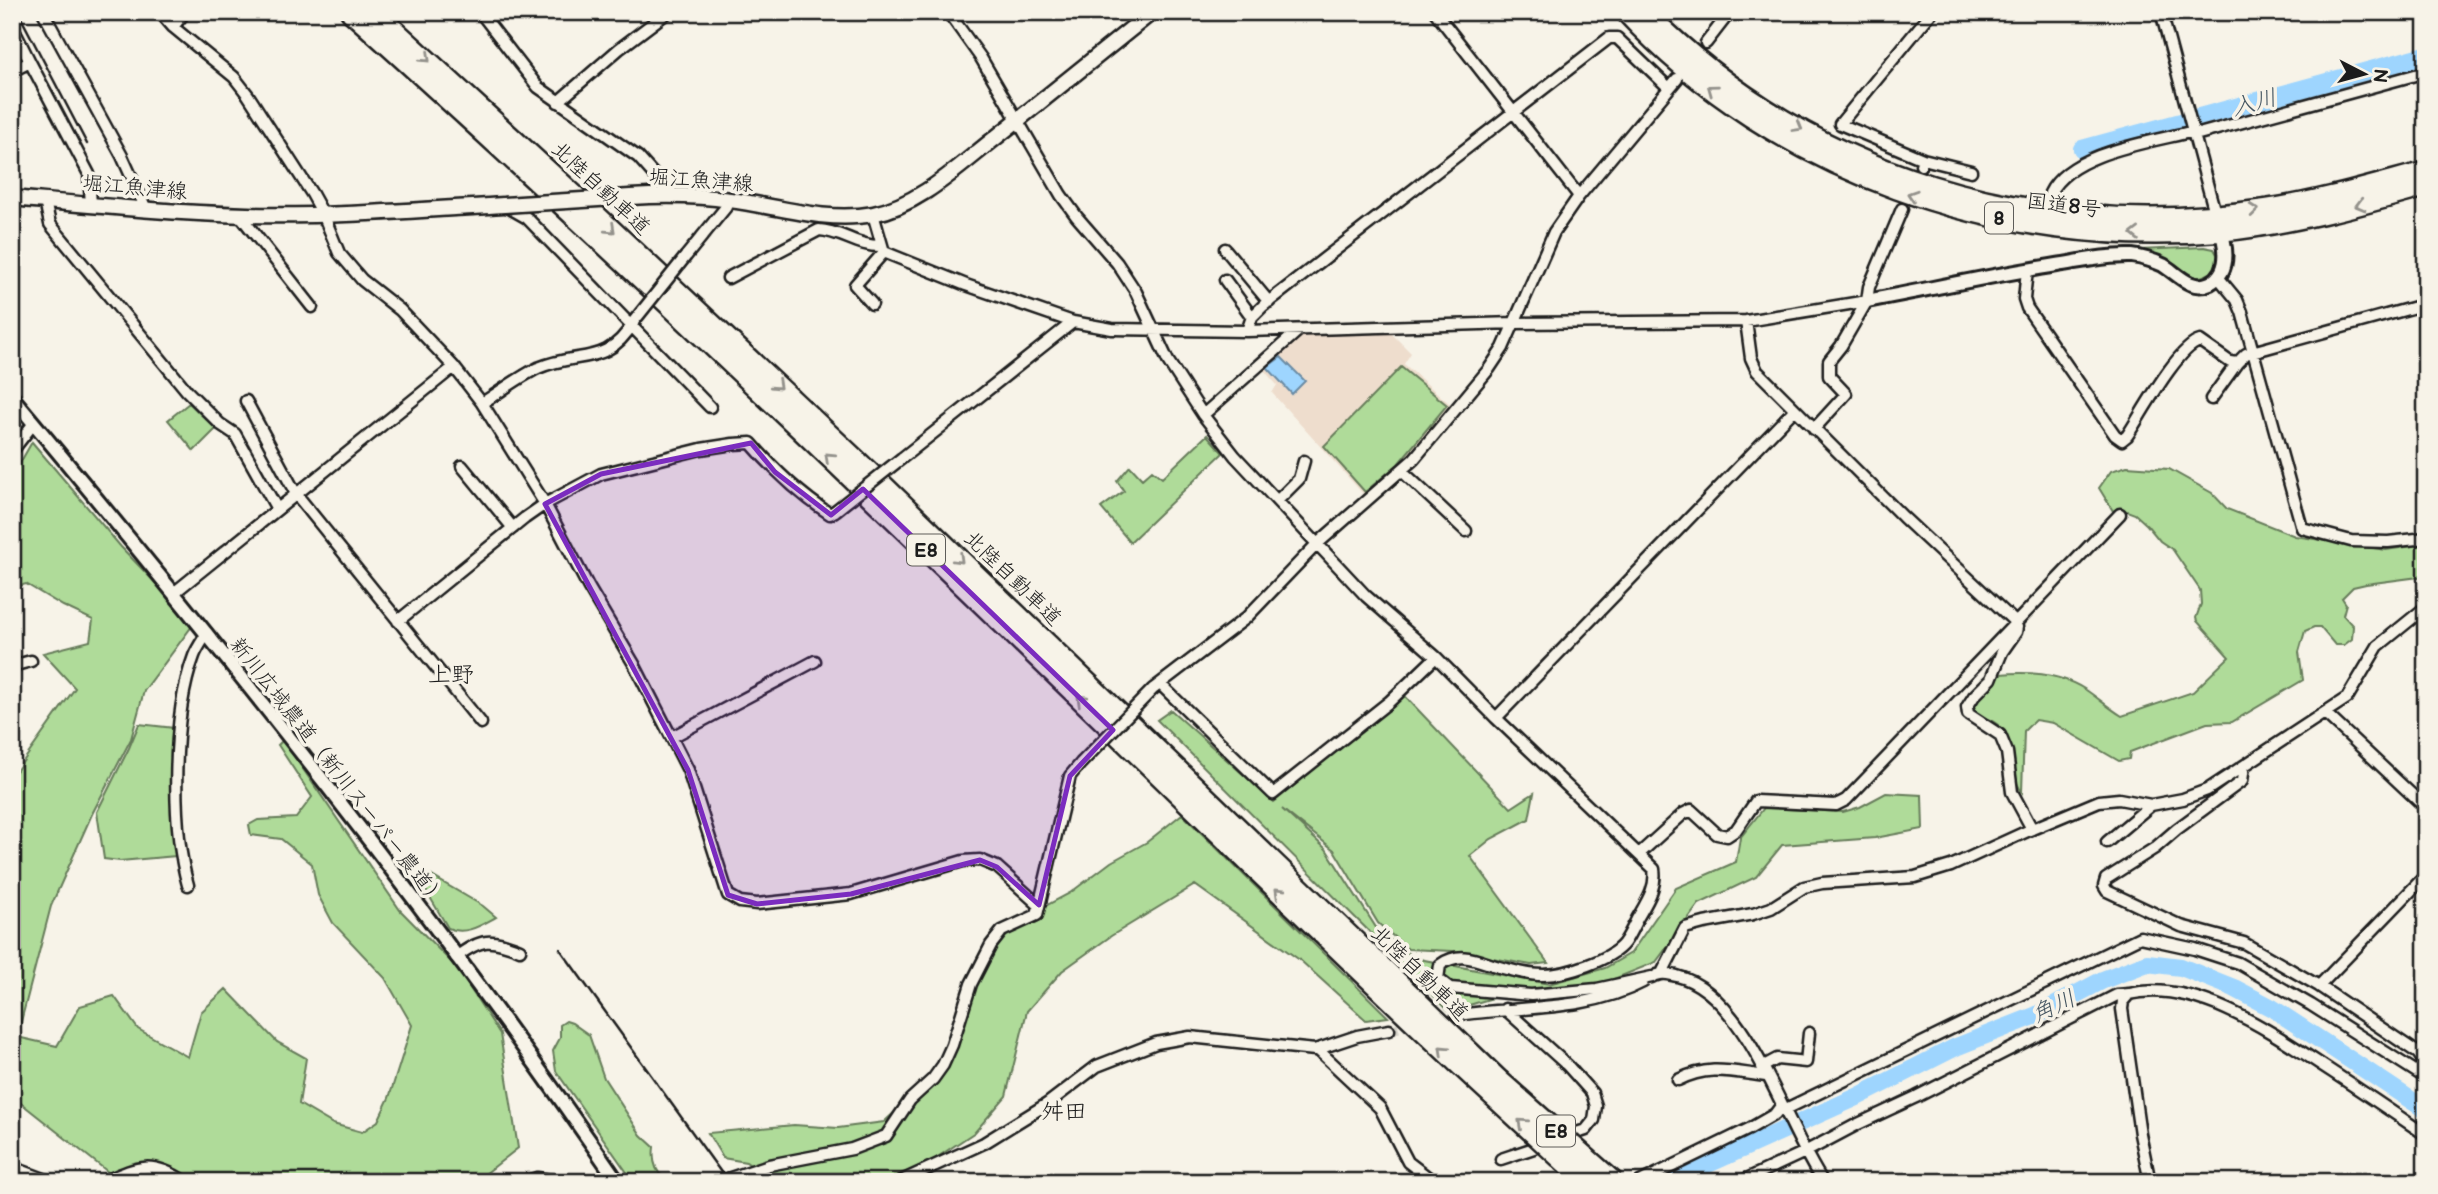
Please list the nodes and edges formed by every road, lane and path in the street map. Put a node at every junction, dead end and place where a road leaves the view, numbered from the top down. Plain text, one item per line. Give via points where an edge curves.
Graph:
1 (43, 12) edge
2 (160, 12) edge
3 (185, 12) edge
4 (351, 12) edge
5 (375, 12) edge
6 (480, 12) edge
7 (668, 12) edge
8 (948, 12) edge
9 (1152, 12) edge
10 (1435, 12) edge
11 (1625, 12) edge
12 (1646, 12) edge
13 (1730, 12) edge
14 (1932, 12) edge
15 (2161, 12) edge
16 (12, 26) edge
17 (173, 27) junction
18 (1706, 43) dead end
19 (30, 62) junction
20 (12, 71) edge
21 (2426, 72) edge
22 (1677, 79) dead end
23 (1668, 87) junction
24 (558, 102) junction
25 (1513, 114) junction
26 (1018, 121) junction
27 (2195, 133) junction
28 (1971, 171) dead end
29 (2426, 171) edge
30 (2426, 187) edge
31 (2050, 193) dead end
32 (668, 195) junction
33 (1579, 196) junction
34 (12, 198) edge
35 (728, 200) junction
36 (45, 201) junction
37 (91, 205) junction
38 (504, 205) junction
39 (146, 209) junction
40 (1902, 209) dead end
41 (2215, 213) junction
42 (239, 214) junction
43 (323, 214) junction
44 (873, 214) junction
45 (2221, 231) junction
46 (883, 249) junction
47 (1225, 249) dead end
48 (2027, 270) junction
49 (2218, 277) junction
50 (727, 278) dead end
51 (1225, 281) dead end
52 (1867, 301) junction
53 (1269, 302) junction
54 (873, 304) dead end
55 (2426, 304) edge
56 (312, 307) dead end
57 (1252, 317) junction
58 (1745, 321) junction
59 (1073, 322) junction
60 (633, 323) junction
61 (1515, 323) junction
62 (1300, 330) junction
63 (1153, 331) junction
64 (1247, 331) junction
65 (2252, 352) junction
66 (2237, 363) junction
67 (454, 367) junction
68 (12, 397) edge
69 (2211, 399) dead end
70 (246, 401) dead end
71 (482, 403) junction
72 (710, 407) dead end
73 (1794, 410) junction
74 (1203, 415) junction
75 (34, 423) junction
76 (1814, 429) junction
77 (12, 451) edge
78 (1304, 461) dead end
79 (462, 466) dead end
80 (1402, 471) junction
81 (296, 494) junction
82 (1278, 501) junction
83 (545, 504) junction
84 (278, 509) junction
85 (2120, 514) dead end
86 (513, 528) junction
87 (1466, 531) dead end
88 (2426, 538) edge
89 (1317, 544) junction
90 (175, 592) junction
91 (2426, 607) edge
92 (398, 621) junction
93 (2015, 622) junction
94 (207, 633) junction
95 (1436, 657) junction
96 (815, 660) dead end
97 (31, 661) dead end
98 (12, 666) edge
99 (1156, 687) junction
100 (2326, 714) junction
101 (1496, 718) junction
102 (481, 723) dead end
103 (671, 737) junction
104 (2244, 766) junction
105 (2151, 804) junction
106 (2426, 808) edge
107 (2032, 829) junction
108 (2107, 842) dead end
109 (1639, 854) junction
110 (2426, 876) edge
111 (188, 885) dead end
112 (1039, 905) junction
113 (520, 950) dead end
114 (456, 957) junction
115 (1657, 975) junction
116 (2319, 986) junction
117 (2129, 994) junction
118 (1505, 1009) junction
119 (1457, 1014) dead end
120 (1389, 1030) tunnel mouth
121 (1809, 1033) dead end
122 (1317, 1049) junction
123 (2426, 1064) edge
124 (1764, 1071) junction
125 (2426, 1078) edge
126 (1678, 1080) dead end
127 (1496, 1088) junction
128 (1782, 1107) junction
129 (2426, 1135) edge
130 (1805, 1151) junction
131 (1501, 1159) dead end
132 (14, 1182) edge
133 (52, 1182) edge
134 (103, 1182) edge
135 (185, 1182) edge
136 (524, 1182) edge
137 (566, 1182) edge
138 (618, 1182) edge
139 (718, 1182) edge
140 (899, 1182) edge
141 (1434, 1182) edge
142 (1586, 1182) edge
143 (1614, 1182) edge
144 (1640, 1182) edge
145 (1740, 1182) edge
146 (1823, 1182) edge
147 (2150, 1182) edge

1 - 39 street
2 - 17 street
3 - 17 street
127 -> 4 highway, 北陸自動車道 / E8 via 1389,1000 862,488
5 -> 127 highway, 北陸自動車道 / E8 via 883,485
6 - 24 street via 538,87
7 - 24 street
8 - 26 street
9 - 26 main road, 堀江魚津線
10 - 25 street
45 -> 11 highway, 国道8号 / 8 via 2131,234 2066,230 1988,216 1896,190 1815,155 1737,107 1679,63
12 -> 41 highway, 国道8号 / 8 via 1741,92 1829,146 1887,171 1997,203 2068,213 2128,217
13 - 18 street
14 - 28 street via 1840,124 1922,162
15 - 27 street
16 - 19 street
17 - 43 street via 248,94
19 - 20 street
19 - 37 street via 89,174
21 - 27 street
22 - 23 street
23 - 25 street via 1617,38 1609,38
23 - 33 street
24 - 32 street via 638,157
25 - 33 street
25 - 53 street
26 - 44 main road, 堀江魚津線 via 939,182
26 - 63 street via 1061,195 1130,283
27 - 31 street via 2085,160 2061,177
27 - 41 street
41 -> 29 highway, 国道8号 / 8 via 2267,209
30 -> 45 highway, 国道8号 / 8 via 2331,212
32 - 35 main road, 堀江魚津線
32 - 38 main road, 堀江魚津線, bridge
33 - 61 street via 1554,232
34 - 36 main road, 堀江魚津線
35 - 44 main road, 堀江魚津線 via 814,213
35 - 60 street, bridge
36 - 37 main road, 堀江魚津線
36 - 84 street via 50,224 187,391 235,435
37 - 39 main road, 堀江魚津線
38 - 43 main road, 堀江魚津線
38 - 60 street via 527,218
39 - 42 main road, 堀江魚津線
40 - 52 street
41 - 45 street
42 - 43 main road, 堀江魚津線
42 - 56 street
43 - 67 street via 339,253 362,280 400,310
44 - 46 street
45 - 49 street via 2225,266
46 - 50 street via 819,230
46 - 54 street via 855,285
46 - 59 street via 966,285
47 - 53 street
48 - 49 street via 2134,256 2162,265 2189,284 2208,284
48 - 52 street
48 - 66 street via 2027,308 2122,440 2193,342 2200,341
49 - 65 street via 2237,300
51 - 57 street
52 - 58 street
52 - 76 street via 1829,360 1829,376 1846,394
53 - 57 street
55 - 65 street
57 - 64 street
58 - 61 street
58 - 73 street via 1757,371
59 - 63 street
59 - 83 street, bridge via 830,514 775,472 751,443 701,449 601,474
60 - 71 street via 606,352 538,368
60 - 72 street
61 - 62 street
61 - 80 street via 1489,369
62 - 64 street
62 - 74 street
63 - 64 street
63 - 74 street
65 - 66 street
65 - 88 street via 2302,528 2351,541
66 - 69 street
67 - 71 street
67 - 81 street
68 - 75 street, 新川広域農道（新川スーパー農道）
70 - 81 street
71 - 83 street
73 - 76 street
73 - 101 street
74 - 82 street
75 - 77 street
75 - 90 street, 新川広域農道（新川スーパー農道）
76 - 93 street
78 - 82 street via 1299,479
79 - 86 street
80 - 87 street
80 - 89 street
81 - 84 street
81 - 92 street
82 - 89 street
83 - 86 street
83 - 103 street
84 - 90 street
85 - 93 street
86 - 92 street
89 - 95 street via 1366,596
89 - 99 street via 1246,618
90 - 94 street, 新川広域農道（新川スーパー農道）
91 - 100 street via 2378,646 2347,698
92 - 102 street
93 - 107 street via 2016,632 1992,679 1967,707 1968,714 2000,735 2012,792
93 - 109 street via 1846,800 1836,806 1756,801 1737,830 1727,836 1717,834 1691,810
94 - 111 street via 194,655 179,736 176,792 181,861
94 - 114 street, 新川広域農道（新川スーパー農道）
95 - 99 street via 1389,702 1273,794
95 - 101 street
96 - 103 street
97 - 98 street
99 - 112 street, bridge via 1070,776
100 - 104 street
100 - 106 street
101 - 109 street
103 - 112 street via 688,770 728,895 740,902 851,894 980,860 997,867
104 - 105 street via 2207,790
104 - 116 street via 2242,781 2106,879 2104,886 2182,926 2244,943
105 - 107 street via 2099,801
105 - 108 street
107 - 115 street via 1915,877 1822,883 1804,887 1762,911 1685,928
109 - 115 street via 1654,869 1656,882 1623,944 1613,953 1583,967 1546,975 1452,956 1440,965 1438,979 1450,988 1531,995 1597,989
110 - 116 street
112 - 139 street via 1037,915 1002,931 991,945 971,984 943,1065 910,1100 886,1136 852,1149 769,1164
113 - 114 street via 487,940
114 - 138 street, 新川広域農道（新川スーパー農道）
115 - 118 street via 1627,991 1579,1003
115 - 124 street via 1687,979 1703,989 1728,1012
116 - 123 street via 2418,1053
117 - 129 street via 2180,995 2227,1008 2298,1049
117 - 130 street via 2117,995
117 - 147 street via 2122,1009
118 - 119 street
118 - 131 street via 1567,1065 1592,1093 1596,1106 1594,1120 1586,1130
120 - 122 street
121 - 124 street via 1806,1062 1777,1059
122 - 140 street via 1190,1037 1156,1043 1097,1066 984,1143
122 - 141 street via 1380,1108 1408,1162
124 - 126 street via 1695,1071
124 - 128 street
125 - 128 street via 2238,963 2140,937 1848,1080
142 -> 127 highway, 北陸自動車道 / E8, bridge
127 - 143 highway, 北陸自動車道 / E8, bridge
128 - 130 street
128 - 144 street via 1749,1129
130 - 145 street
130 - 146 street
132 - 133 street via 12,1167
134 - 135 street via 140,1167 168,1171
136 - 137 street via 537,1178

